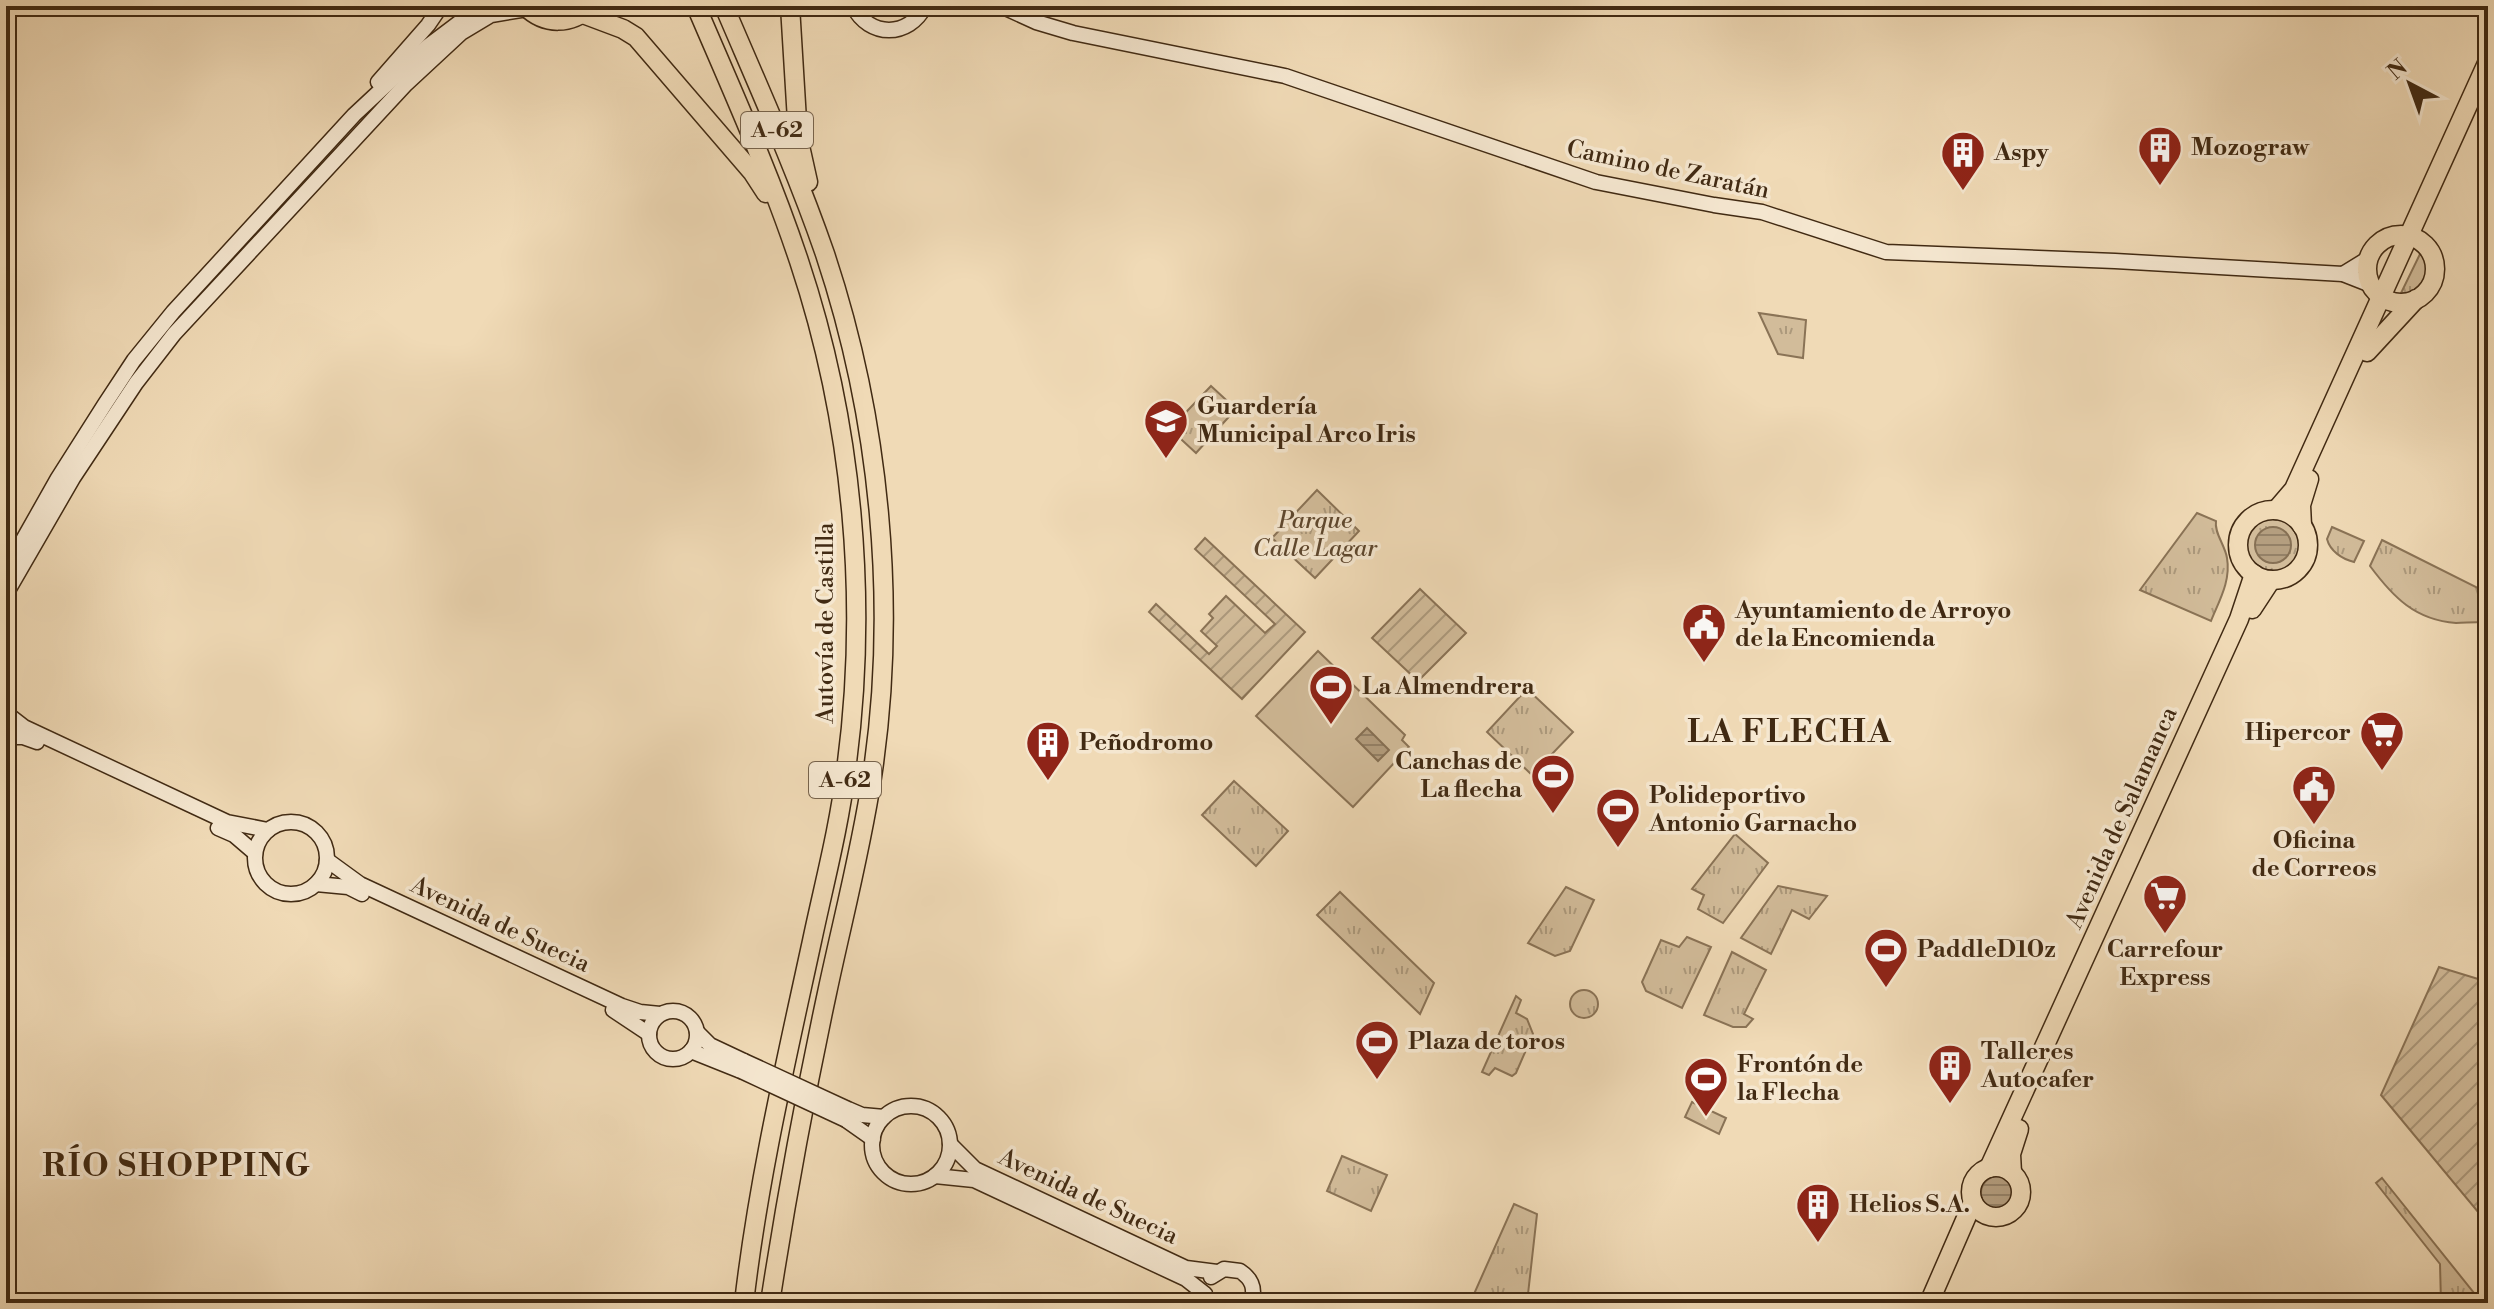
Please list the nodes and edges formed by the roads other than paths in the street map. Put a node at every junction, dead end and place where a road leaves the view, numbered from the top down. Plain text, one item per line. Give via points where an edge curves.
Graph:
1 (441, 6) edge
2 (450, 6) edge
3 (481, 6) edge
4 (696, 6) edge
5 (724, 6) edge
6 (790, 6) edge
7 (853, 6) edge
8 (925, 6) edge
9 (1001, 6) edge
10 (526, 7) edge
11 (587, 10) edge
12 (2488, 61) edge
13 (2488, 87) edge
14 (381, 89) junction
15 (354, 115) junction
16 (2414, 238) junction
17 (825, 255) junction
18 (798, 258) junction
19 (2369, 258) junction
20 (2343, 274) junction
21 (2378, 298) junction
22 (2416, 299) junction
23 (2367, 352) junction
24 (2276, 510) junction
25 (2302, 526) junction
26 (6, 570) edge
27 (2262, 577) junction
28 (6, 594) edge
29 (6, 708) edge
30 (6, 737) edge
31 (268, 830) junction
32 (255, 853) junction
33 (327, 860) junction
34 (316, 884) junction
35 (660, 1014) junction
36 (697, 1032) junction
37 (649, 1034) junction
38 (691, 1051) junction
39 (742, 1066) junction
40 (847, 1115) junction
41 (801, 1116) junction
42 (884, 1117) junction
43 (873, 1139) junction
44 (950, 1144) junction
45 (1989, 1168) junction
46 (2012, 1173) junction
47 (935, 1176) junction
48 (1973, 1202) junction
49 (1991, 1217) junction
50 (1217, 1272) junction
51 (1206, 1298) edge
52 (1256, 1300) edge
53 (741, 1303) edge
54 (770, 1303) edge
55 (779, 1303) edge
56 (1929, 1303) edge
57 (1941, 1303) edge

1 - 15 street
2 - 14 street
3 - 14 street
4 - 18 highway, Autovía de Castilla / A-62
5 - 17 highway, A-62
6 - 17 highway via 798,137
7 - 8 street via 867,24 889,31 910,24
9 - 20 street, Camino de Zaratán via 1073,33 1285,76 1596,182 1762,212 1886,252
10 - 11 highway via 560,22
10 - 28 street via 491,15 461,33 406,84 174,334 73,478
11 - 18 highway via 636,37 657,59 753,173
12 - 16 highway
13 - 16 highway
14 - 15 street
15 - 26 street via 134,360
16 - 19 highway via 2387,238
16 - 21 highway
16 - 22 highway via 2433,256 2435,274
17 - 41 highway, A-62 via 859,380 871,454 882,657 872,776
18 - 53 highway, Autovía de Castilla / A-62 via 846,458 855,556 855,649 847,769
19 - 20 street
19 - 21 highway via 2367,271
20 - 21 street, Camino de Zaratán
21 - 22 highway via 2401,303
21 - 23 highway
21 - 24 highway via 2294,489
22 - 23 highway
23 - 25 highway via 2303,492
24 - 25 highway
24 - 27 highway via 2249,519 2238,539 2244,565
25 - 27 highway via 2308,546 2304,561 2285,577
27 - 45 highway, Avenida de Salamanca
27 - 46 highway, Avenida de Salamanca via 2259,595 2015,1137
29 - 31 street via 24,727 227,822
30 - 32 street via 23,737 59,752 234,835
31 - 32 street
31 - 33 street via 286,822 306,825 320,836
32 - 34 street via 258,875 273,890 293,895
33 - 34 street
33 - 35 street, Avenida de Suecia via 360,884 622,1006
34 - 37 street, Avenida de Suecia via 348,887 619,1013
35 - 36 street via 683,1013
35 - 37 street
36 - 38 street
36 - 39 street
37 - 38 street via 663,1057
38 - 39 street
39 - 40 street, bridge
40 - 42 street
40 - 43 street
41 - 54 highway, A-62
41 - 55 highway
42 - 43 street
42 - 44 street via 904,1106 926,1109 944,1123
43 - 47 street via 875,1159 896,1181 916,1183
44 - 47 street via 949,1156
44 - 50 street, Avenida de Suecia via 975,1169 1186,1268
45 - 46 highway
45 - 48 highway via 1976,1177
46 - 49 highway via 2020,1184 2018,1206
47 - 51 street, Avenida de Suecia via 974,1180 1186,1279
48 - 49 highway
48 - 56 highway
49 - 57 highway via 1973,1233
50 - 51 street via 1210,1278
50 - 52 street, Avenida de Suecia via 1248,1276

